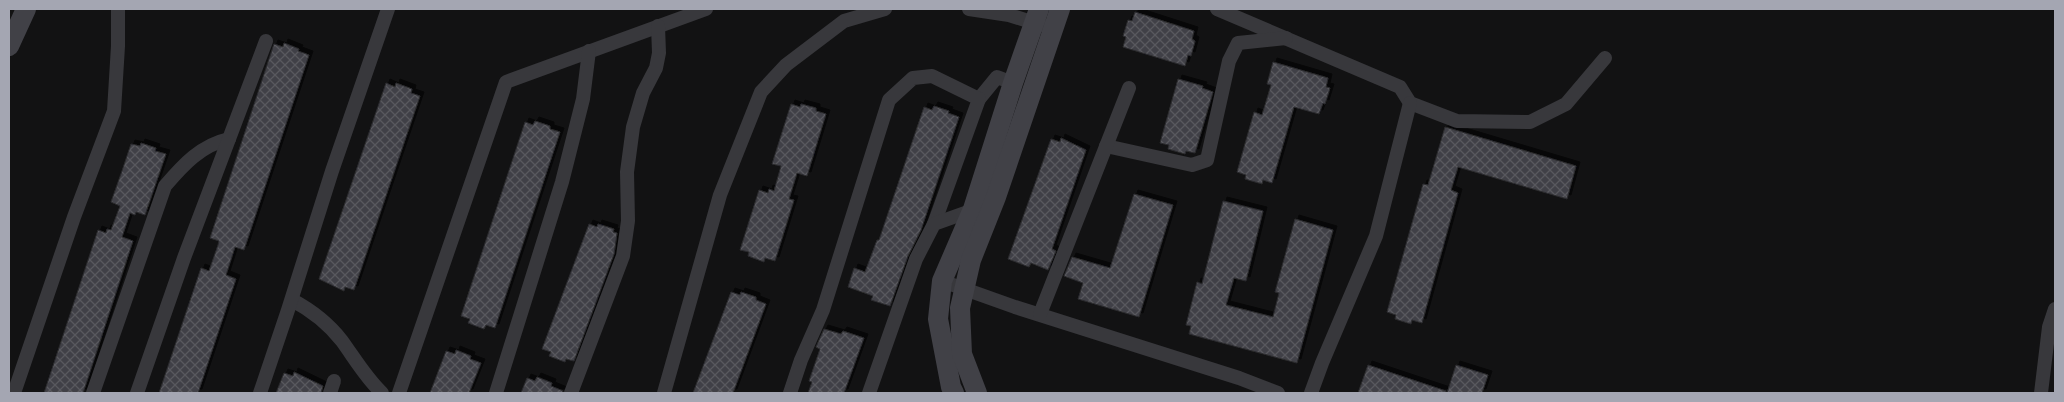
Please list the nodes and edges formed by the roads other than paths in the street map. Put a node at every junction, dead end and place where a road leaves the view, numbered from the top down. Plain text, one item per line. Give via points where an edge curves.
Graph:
1 (26, 9) edge
2 (118, 9) edge
3 (388, 9) edge
4 (706, 9) edge
5 (885, 9) edge
6 (969, 9) edge
7 (1060, 9) edge
8 (1217, 9) edge
9 (1037, 16) edge
10 (658, 26) junction
11 (1054, 28) junction
12 (1288, 37) junction
13 (266, 41) dead end
14 (9, 46) edge
15 (589, 52) junction
16 (1605, 58) dead end
17 (1013, 83) junction
18 (1129, 88) dead end
19 (979, 99) junction
20 (1410, 103) junction
21 (229, 139) junction
22 (1106, 146) junction
23 (983, 208) junction
24 (934, 224) junction
25 (942, 281) junction
26 (964, 288) junction
27 (292, 300) junction
28 (2055, 309) edge
29 (1040, 314) junction
30 (14, 393) edge
31 (94, 393) edge
32 (138, 393) edge
33 (260, 393) edge
34 (382, 393) edge
35 (399, 393) edge
36 (496, 393) edge
37 (571, 393) edge
38 (664, 393) edge
39 (790, 393) edge
40 (869, 393) edge
41 (954, 393) edge
42 (977, 393) edge
43 (1278, 393) edge
44 (1311, 393) edge
45 (2041, 393) edge

1 - 14 street
2 - 30 street via 114,111
3 - 27 street
4 - 10 street
5 - 38 street via 844,21 786,64 761,92 720,196
6 - 9 street
7 - 11 street
8 - 12 street
9 - 11 street
9 - 17 street
10 - 15 street
10 - 37 street via 656,68 643,93 633,127 627,172 628,221 623,256
11 - 23 street
12 - 20 street via 1400,87
12 - 22 street via 1238,43 1229,61 1208,160 1192,165
13 - 21 street
15 - 35 street via 506,82
15 - 36 street via 583,99 562,182
16 - 20 street via 1566,104 1530,122 1457,121
17 - 19 street via 997,77
17 - 23 street
18 - 22 street
19 - 24 street
19 - 39 street via 932,76 913,78 889,100 823,310 800,360
20 - 44 street via 1376,236
21 - 31 street via 216,142 188,160 165,186
21 - 32 street
22 - 29 street
23 - 24 street
23 - 25 street
23 - 26 street
24 - 40 street via 916,259
25 - 26 street
25 - 41 street via 938,319
26 - 29 street
26 - 42 street via 960,308 962,354
27 - 33 street
27 - 34 street via 314,312 341,340 364,374
28 - 45 street via 2049,327
29 - 43 street

